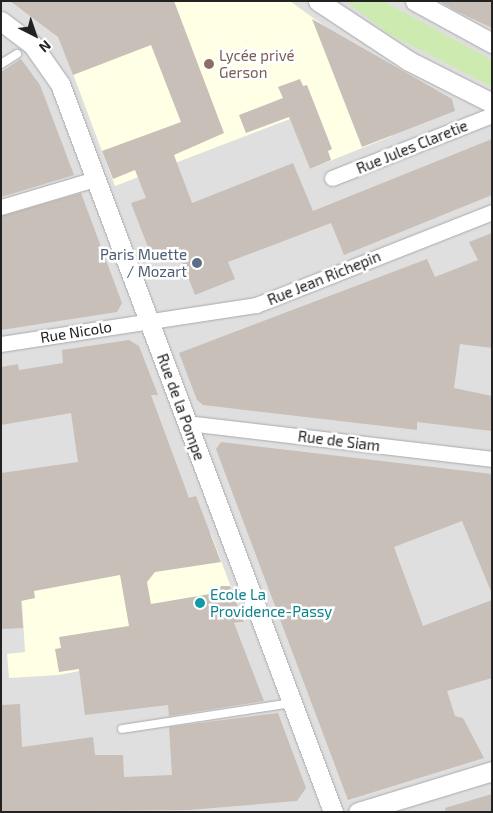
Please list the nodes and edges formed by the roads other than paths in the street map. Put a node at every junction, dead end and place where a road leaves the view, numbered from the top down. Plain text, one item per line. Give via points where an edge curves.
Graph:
1 (318, 1) edge
2 (415, 1) edge
3 (1, 21) edge
4 (492, 43) edge
5 (17, 54) dead end
6 (1, 64) edge
7 (492, 103) edge
8 (492, 115) edge
9 (332, 178) dead end
10 (95, 179) junction
11 (1, 207) edge
12 (492, 212) edge
13 (151, 322) junction
14 (1, 344) edge
15 (187, 423) junction
16 (492, 459) edge
17 (292, 703) junction
18 (122, 729) dead end
19 (492, 771) edge
20 (333, 812) edge
21 (358, 812) edge

1 - 7 street via 409,61
2 - 4 street
3 - 10 street, Rue de la Pompe via 48,62
5 - 6 lane
8 - 9 street, Rue Jules Claretie
10 - 11 street
10 - 13 street, Rue de la Pompe
12 - 13 street, Rue Jean Richepin via 256,305
13 - 14 street, Rue Nicolo
13 - 15 street, Rue de la Pompe
15 - 16 street, Rue de Siam
15 - 17 street, Rue de la Pompe
17 - 18 lane
17 - 20 street, Rue de la Pompe
19 - 21 street

